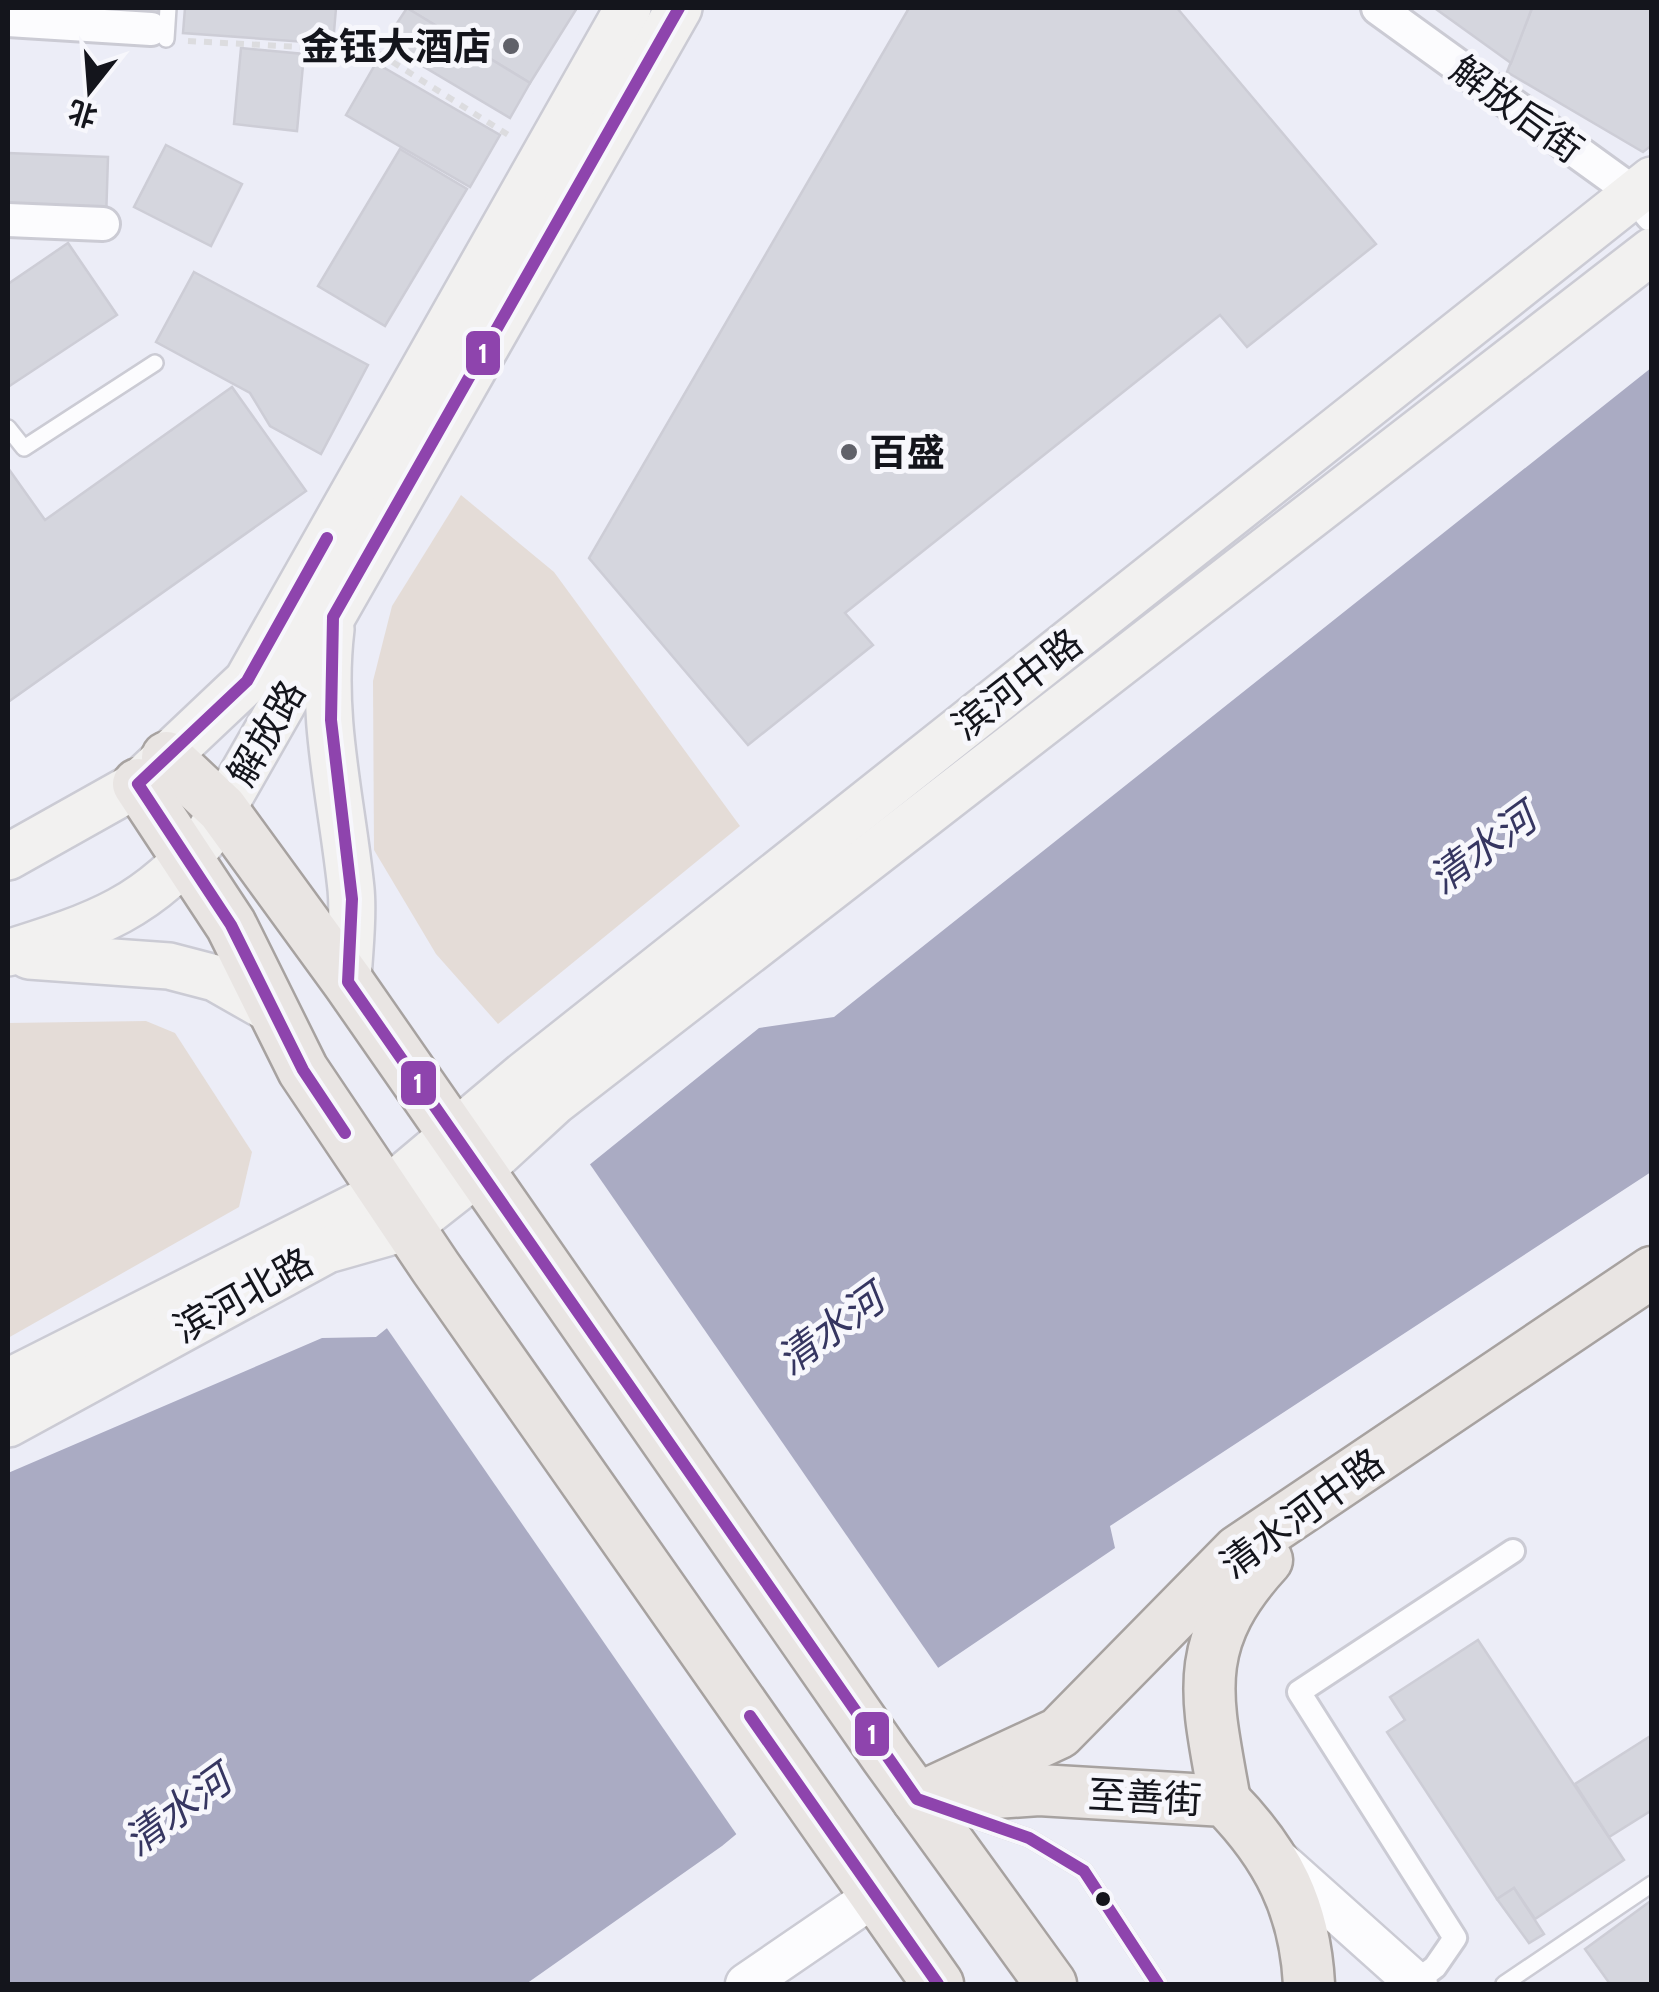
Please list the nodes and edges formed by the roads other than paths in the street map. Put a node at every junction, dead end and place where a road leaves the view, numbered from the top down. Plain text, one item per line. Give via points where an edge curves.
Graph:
1 (679, 8) edge
2 (1378, 8) edge
3 (622, 10) edge
4 (8, 20) edge
5 (162, 25) edge
6 (1646, 196) edge
7 (8, 220) edge
8 (103, 224) dead end
9 (1652, 251) edge
10 (155, 363) dead end
11 (8, 428) edge
12 (333, 617) junction
13 (152, 770) junction
14 (222, 810) junction
15 (8, 857) edge
16 (186, 861) junction
17 (8, 954) edge
18 (348, 982) junction
19 (272, 1010) junction
20 (465, 1153) junction
21 (396, 1209) junction
22 (1652, 1272) edge
23 (1652, 1302) edge
24 (8, 1382) edge
25 (8, 1424) edge
26 (1513, 1551) dead end
27 (917, 1799) junction
28 (1226, 1801) junction
29 (1271, 1853) junction
30 (1652, 1884) edge
31 (876, 1896) junction
32 (1416, 1983) edge
33 (746, 1984) edge
34 (938, 1984) edge
35 (1051, 1984) edge
36 (1158, 1984) edge
37 (1309, 1984) edge
38 (1504, 1984) edge

1 - 12 main road, 解放路
2 - 6 street, 解放后街
3 - 13 main road via 247,681
4 - 5 street
6 - 20 main road, 滨河中路
7 - 8 street
9 - 20 main road, 滨河中路 via 554,1102
10 - 11 lane via 24,448
12 - 14 main road, 解放路
12 - 18 main road via 327,702 352,892
13 - 14 main road
13 - 15 main road
13 - 16 main road
14 - 16 main road, 解放路
14 - 18 main road
16 - 17 main road, 解放路 via 148,896
16 - 19 main road via 231,925
17 - 19 main road via 169,966 215,978
18 - 20 main road
19 - 21 main road via 302,1070
20 - 21 main road, 滨河中路
20 - 27 main road
21 - 24 main road, 滨河北路
21 - 25 main road, 滨河北路
21 - 31 main road
22 - 27 main road, 清水河中路 via 1238,1551 1059,1732
23 - 28 main road, 清水河中路 via 1266,1561 1227,1608 1212,1649 1208,1703
26 - 32 street via 1300,1692 1353,1792 1455,1938
27 - 28 main road, 至善街 via 1038,1790
27 - 35 main road
27 - 36 lane via 1029,1838 1084,1871
28 - 29 main road, 至善街
29 - 32 street
29 - 37 main road, 至善街 via 1307,1944
30 - 38 lane
31 - 33 street
31 - 34 main road

